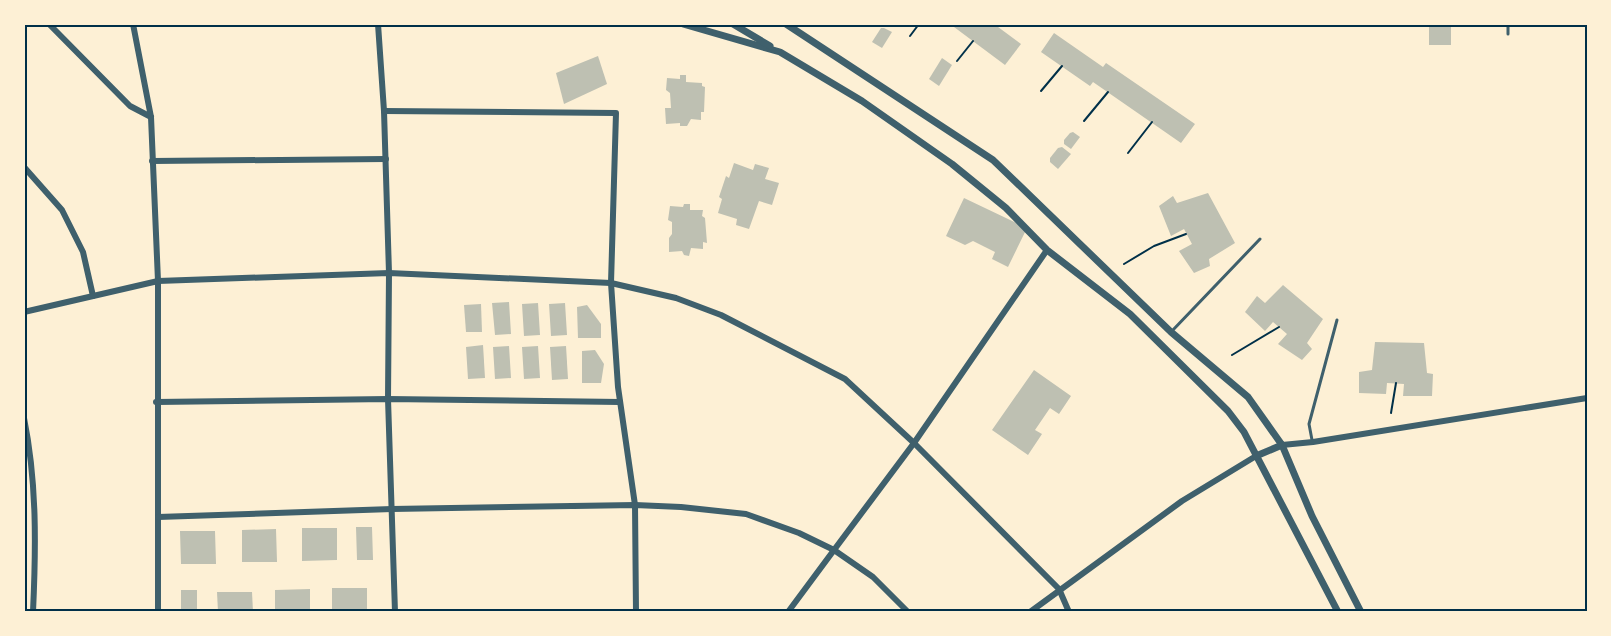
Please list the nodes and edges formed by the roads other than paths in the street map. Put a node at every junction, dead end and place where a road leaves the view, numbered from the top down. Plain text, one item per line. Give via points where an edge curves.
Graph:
1 (48, 24) edge
2 (133, 24) edge
3 (378, 24) edge
4 (683, 24) edge
5 (733, 24) edge
6 (786, 24) edge
7 (1508, 24) edge
8 (1508, 34) dead end
9 (780, 52) junction
10 (384, 111) junction
11 (151, 117) junction
12 (386, 159) junction
13 (152, 161) junction
14 (24, 167) edge
15 (1260, 239) dead end
16 (1047, 250) junction
17 (389, 273) junction
18 (158, 281) junction
19 (611, 283) junction
20 (93, 296) junction
21 (24, 312) edge
22 (1337, 320) dead end
23 (1171, 332) junction
24 (388, 399) junction
25 (1586, 400) edge
26 (156, 402) junction
27 (621, 402) junction
28 (24, 418) edge
29 (1313, 442) junction
30 (914, 443) junction
31 (1282, 445) junction
32 (1256, 456) junction
33 (635, 505) junction
34 (392, 509) junction
35 (158, 517) junction
36 (834, 550) junction
37 (1059, 589) junction
38 (33, 612) edge
39 (158, 612) edge
40 (395, 612) edge
41 (636, 612) edge
42 (788, 612) edge
43 (908, 612) edge
44 (1030, 612) edge
45 (1070, 612) edge
46 (1338, 612) edge
47 (1361, 612) edge

1 - 11 street via 130,106
2 - 11 street
3 - 10 street
4 - 9 street
5 - 9 street
6 - 23 street via 993,160
7 - 8 lane
9 - 16 street via 862,101 952,164 1006,208
10 - 12 street
10 - 19 street via 616,113
11 - 13 street
12 - 13 street
12 - 17 street
13 - 18 street
14 - 20 street via 62,210 83,252
15 - 23 lane
16 - 30 street
16 - 32 street via 1130,314 1228,411
17 - 18 street
17 - 19 street
17 - 24 street
18 - 20 street
18 - 26 street
19 - 27 street
19 - 30 street via 676,298 721,315 810,360 845,379
20 - 21 street
22 - 29 lane via 1309,424
23 - 31 street via 1248,397
24 - 26 street
24 - 27 street
24 - 34 street
25 - 29 street
26 - 35 street
27 - 33 street
28 - 38 street via 31,449 36,536
29 - 31 street
30 - 36 street
30 - 37 street
31 - 32 street
31 - 47 street via 1312,516
32 - 37 street via 1182,501
32 - 46 street
33 - 34 street
33 - 36 street via 746,514
33 - 41 street
34 - 35 street
34 - 40 street
35 - 39 street
36 - 42 street
36 - 43 street via 873,577
37 - 44 street
37 - 45 street

